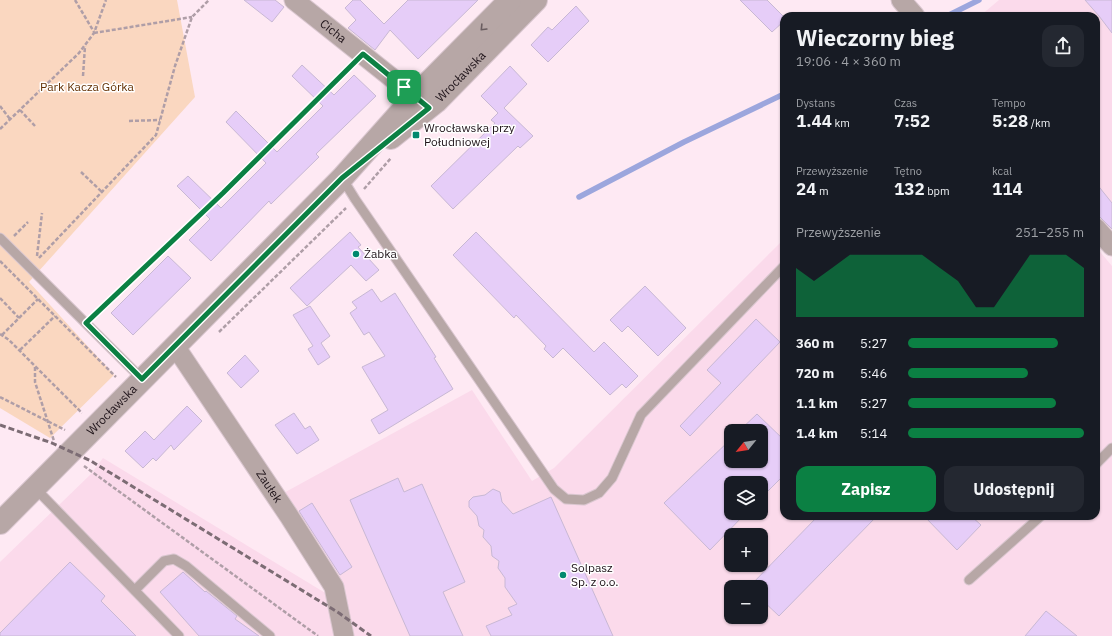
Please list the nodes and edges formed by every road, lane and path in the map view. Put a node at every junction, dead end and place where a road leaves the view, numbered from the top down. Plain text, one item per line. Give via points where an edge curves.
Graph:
1 (75, 0) edge
2 (106, 0) edge
3 (209, 0) edge
4 (510, 0) edge
5 (536, 0) edge
6 (901, 0) edge
7 (302, 2) edge
8 (912, 12) edge
9 (192, 17) junction
10 (94, 33) junction
11 (85, 45) junction
12 (363, 54) junction
13 (83, 76) dead end
14 (422, 102) junction
15 (0, 106) edge
16 (20, 110) junction
17 (10, 119) junction
18 (129, 120) dead end
19 (160, 120) junction
20 (36, 126) dead end
21 (0, 129) edge
22 (81, 172) dead end
23 (342, 178) junction
24 (102, 192) junction
25 (42, 213) dead end
26 (1100, 232) edge
27 (0, 238) edge
28 (1112, 246) edge
29 (0, 261) edge
30 (780, 270) edge
31 (0, 298) edge
32 (38, 299) junction
33 (55, 316) junction
34 (19, 318) junction
35 (86, 323) junction
36 (1, 334) edge
37 (175, 346) junction
38 (20, 350) junction
39 (35, 366) junction
40 (118, 379) dead end
41 (142, 379) junction
42 (0, 396) edge
43 (84, 415) dead end
44 (47, 420) junction
45 (83, 440) junction
46 (56, 445) dead end
47 (1112, 448) edge
48 (1100, 460) edge
49 (82, 464) dead end
50 (35, 488) junction
51 (1036, 520) edge
52 (0, 523) edge
53 (969, 580) dead end
54 (135, 590) junction
55 (179, 636) edge
56 (270, 636) edge
57 (318, 636) edge
58 (343, 636) edge

1 - 10 path
2 - 10 path
3 - 9 path
4 -> 14 street, Wrocławska
5 - 14 street, Wrocławska
6 - 8 street
7 - 12 street, Cicha
9 - 10 path
9 - 19 path
10 - 11 path
11 - 13 path
11 - 16 path
12 - 14 street, Cicha
12 - 35 path via 223,193
14 - 23 street, Wrocławska
15 - 17 path
16 - 17 path
16 - 20 path
17 - 21 path
18 - 19 path
19 - 24 path via 156,135
22 - 24 path
23 - 30 lane via 554,489 566,499 584,500 599,492 612,478 641,415
23 - 37 street, Wrocławska
24 - 25 path via 37,260
26 - 28 street
27 - 35 lane
29 - 32 path
31 - 34 path
32 - 33 path
32 - 34 path
33 - 38 path
33 - 40 path
34 - 36 path
35 - 41 lane
36 - 38 path
37 - 41 street, Wrocławska
37 - 58 street, Zaułek via 334,587
38 - 39 path
39 - 43 path
39 - 44 path via 35,382
41 - 45 street, Wrocławska
42 - 44 path
44 - 45 path
44 - 46 path
45 - 50 street, Wrocławska
47 - 48 lane
49 - 57 path
50 - 52 street, Wrocławska
50 - 54 lane
51 - 53 lane
54 - 55 lane
54 - 56 lane via 164,561 174,559 186,566

